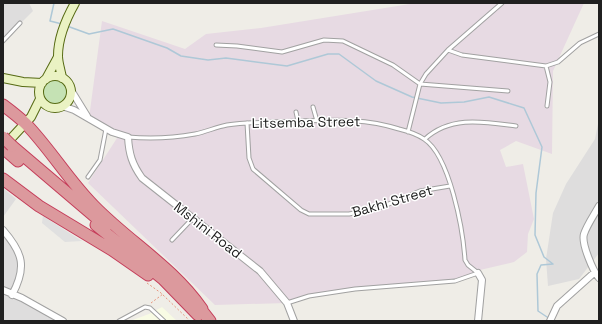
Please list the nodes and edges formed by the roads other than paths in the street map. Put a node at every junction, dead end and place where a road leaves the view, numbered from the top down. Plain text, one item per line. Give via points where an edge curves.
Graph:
1 (75, 3) edge
2 (502, 3) edge
3 (20, 23) dead end
4 (599, 34) edge
5 (3, 41) edge
6 (216, 45) dead end
7 (448, 50) junction
8 (58, 57) junction
9 (546, 66) junction
10 (3, 78) edge
11 (62, 78) junction
12 (44, 81) junction
13 (23, 82) junction
14 (420, 84) junction
15 (71, 90) junction
16 (508, 91) dead end
17 (40, 96) junction
18 (3, 105) edge
19 (62, 106) junction
20 (547, 106) dead end
21 (49, 107) junction
22 (313, 107) dead end
23 (296, 112) dead end
24 (89, 118) junction
25 (28, 120) junction
26 (317, 120) junction
27 (298, 121) junction
28 (247, 122) junction
29 (516, 126) dead end
30 (106, 129) junction
31 (408, 132) junction
32 (3, 137) edge
33 (128, 137) junction
34 (425, 139) junction
35 (6, 148) edge
36 (88, 177) dead end
37 (3, 179) edge
38 (450, 186) junction
39 (599, 206) edge
40 (193, 218) junction
41 (3, 230) edge
42 (172, 240) dead end
43 (595, 272) junction
44 (478, 273) junction
45 (599, 278) edge
46 (3, 290) edge
47 (12, 295) junction
48 (287, 303) junction
49 (202, 309) junction
50 (159, 319) edge
51 (63, 321) edge
52 (119, 321) edge
53 (164, 321) edge
54 (199, 321) edge
55 (202, 321) edge
56 (210, 321) edge
57 (294, 321) edge
58 (478, 321) edge
59 (550, 321) edge

1 - 8 street via 66,20
2 - 7 lane
3 - 5 lane
4 - 9 lane via 580,43 558,62
6 - 14 lane via 282,52 336,39 393,65
7 - 9 lane via 462,55
7 - 14 lane
8 - 11 street
8 - 12 street
9 - 20 lane via 550,82
10 - 13 street
11 - 12 street via 51,77
11 - 15 street
12 - 13 street
12 - 17 street
13 - 17 street
14 - 16 lane
14 - 31 lane
15 - 19 street via 69,99
15 - 24 street, Litsemba Street
17 - 21 street
17 - 25 street
18 - 25 highway
19 - 21 street
19 - 24 street, Litsemba Street
21 - 25 street
22 - 26 lane
23 - 27 lane
24 - 30 street, Litsemba Street
25 - 35 street
25 - 49 highway via 71,181 95,207 184,285
26 - 27 lane, Litsemba Street
26 - 31 lane, Litsemba Street via 354,119 377,122
27 - 28 lane, Litsemba Street
28 - 33 lane, Litsemba Street via 196,134 157,139
28 - 38 lane, Bakhi Street via 249,158 253,169 309,214 349,214 379,208 420,191
29 - 34 lane via 476,121 450,124
30 - 33 street, Litsemba Street
30 - 36 lane via 100,160
31 - 34 lane, Litsemba Street
32 - 35 highway, bridge
33 - 40 street, Mshini Road via 133,166 142,178
34 - 38 lane, Litsemba Street via 438,154
35 - 49 highway via 162,270
35 - 55 highway via 164,279
37 - 54 highway via 39,206 154,279
38 - 44 lane, Litsemba Street via 460,222 465,260
39 - 43 street via 584,234
40 - 42 lane
40 - 48 street, Mshini Road via 260,271
41 - 47 street via 14,243 22,268
43 - 45 street
43 - 59 street via 557,306
44 - 48 lane via 455,281 355,289 309,296
44 - 58 street via 482,280
46 - 47 street
47 - 51 street
48 - 57 street, Mshini Road
49 - 56 highway
50 - 52 lane via 150,308 145,307
50 - 53 lane

